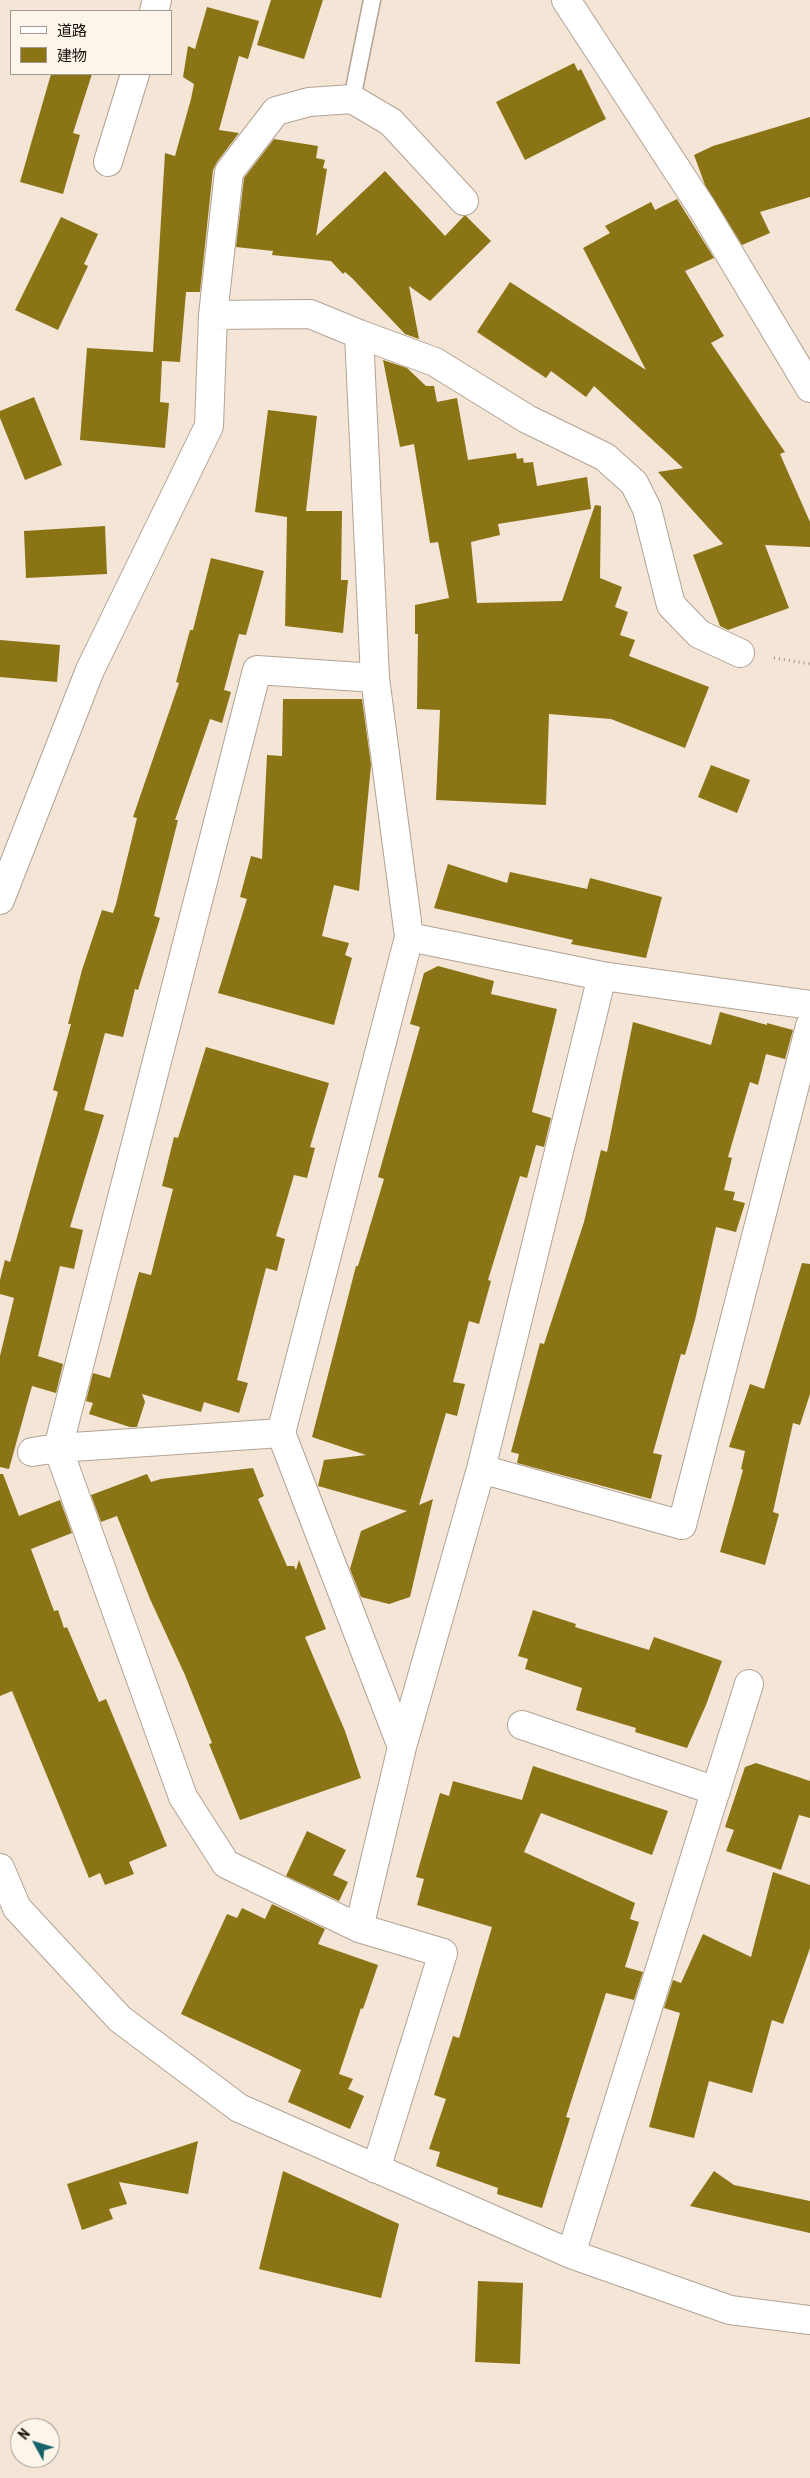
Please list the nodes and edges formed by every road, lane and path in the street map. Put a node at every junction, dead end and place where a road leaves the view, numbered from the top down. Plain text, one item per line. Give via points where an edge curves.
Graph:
1 (372, 0) edge
2 (566, 0) edge
3 (135, 75) edge
4 (352, 99) junction
5 (108, 162) dead end
6 (464, 201) dead end
7 (213, 315) junction
8 (359, 334) junction
9 (810, 388) edge
10 (740, 653) dead end
11 (374, 678) junction
12 (0, 900) edge
13 (409, 937) junction
14 (602, 976) junction
15 (810, 1005) edge
16 (810, 1026) edge
17 (281, 1433) junction
18 (45, 1450) junction
19 (481, 1469) junction
20 (749, 1684) dead end
21 (522, 1724) dead end
22 (402, 1747) junction
23 (716, 1791) junction
24 (0, 1868) edge
25 (359, 1928) junction
26 (376, 2169) junction
27 (571, 2254) junction
28 (810, 2320) edge

1 - 4 lane
2 - 9 street via 702,208
3 - 5 street
4 - 6 street via 391,122
4 - 7 street via 309,102 276,111 229,172
7 - 8 street via 310,314
7 - 12 street via 209,426 90,670
8 - 10 street via 435,362 527,419 605,457 634,483 647,508 671,605 699,634
8 - 11 street
11 - 13 street
11 - 18 street via 257,670
13 - 14 street
13 - 17 street
14 - 15 street
14 - 19 street
16 - 19 street via 682,1525
17 - 18 street
17 - 22 street
18 - 25 street via 183,1797 226,1864
19 - 22 street
20 - 23 street
21 - 23 street
22 - 25 street
23 - 27 street
24 - 26 street via 17,1908 120,2019 239,2108
25 - 26 street via 443,1953
26 - 27 street
27 - 28 street via 730,2310

